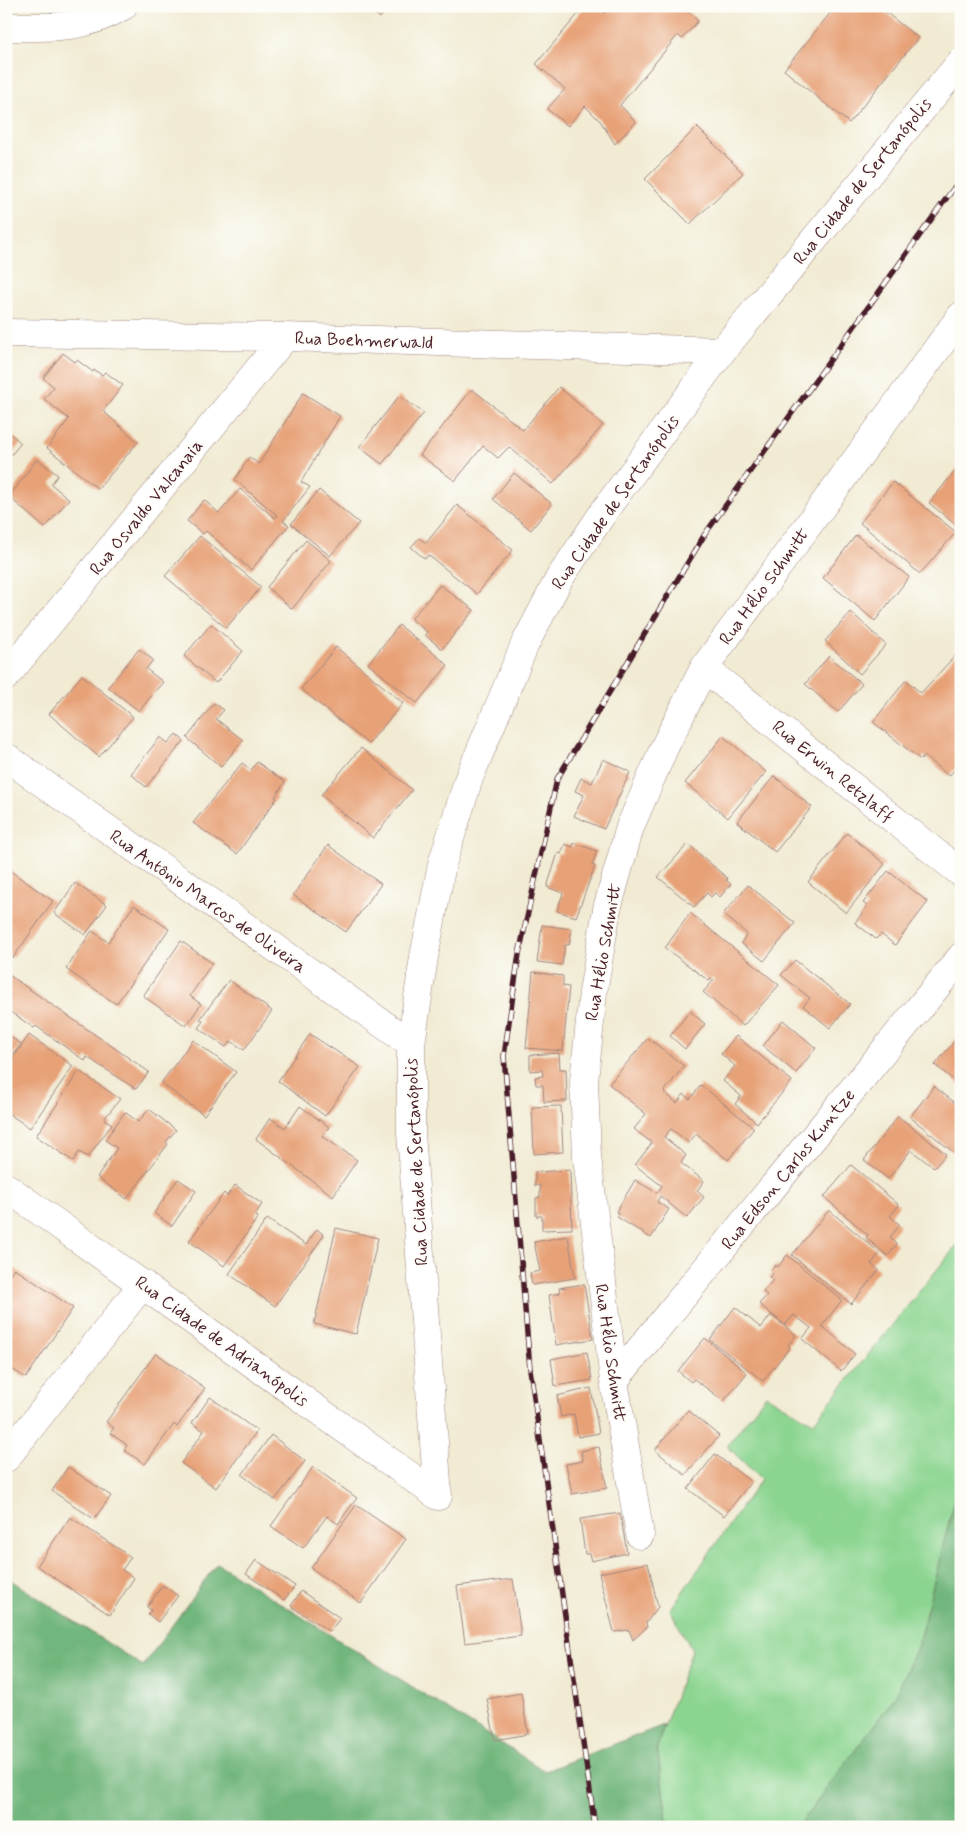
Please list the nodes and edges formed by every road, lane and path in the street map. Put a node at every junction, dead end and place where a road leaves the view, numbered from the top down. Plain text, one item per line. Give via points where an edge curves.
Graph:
1 (123, 6) edge
2 (6, 27) edge
3 (961, 62) edge
4 (961, 316) edge
5 (6, 334) edge
6 (285, 338) junction
7 (722, 351) junction
8 (704, 668) junction
9 (6, 676) edge
10 (6, 757) edge
11 (961, 873) edge
12 (961, 957) edge
13 (411, 1044) junction
14 (6, 1187) edge
15 (143, 1284) junction
16 (614, 1380) junction
17 (6, 1458) edge
18 (438, 1496) joint
19 (640, 1535) dead end

1 - 2 street via 105,17 68,27
3 - 7 street, Rua Cidade de Sertanópolis
4 - 8 street, Rua Hélio Schmitt
5 - 6 street, Rua Boehmerwald
6 - 7 street, Rua Boehmerwald
6 - 9 street, Rua Osvaldo Valcanaia
7 - 13 street, Rua Cidade de Sertanópolis via 607,507 559,579 524,644 469,778 442,864
8 - 11 street, Rua Erwin Retzlaff
8 - 16 street, Rua Hélio Schmitt via 664,748 630,827 607,909 593,992 584,1082 587,1157
10 - 13 street, Rua Antônio Marcos de Oliveira
12 - 16 street, Rua Edson Carlos Kuntze
13 - 18 street, Rua Cidade de Sertanópolis via 411,1133
14 - 15 street, Rua Cidade de Adrianópolis
15 - 17 street
15 - 18 street, Rua Cidade de Adrianópolis
16 - 19 street, Rua Hélio Schmitt

